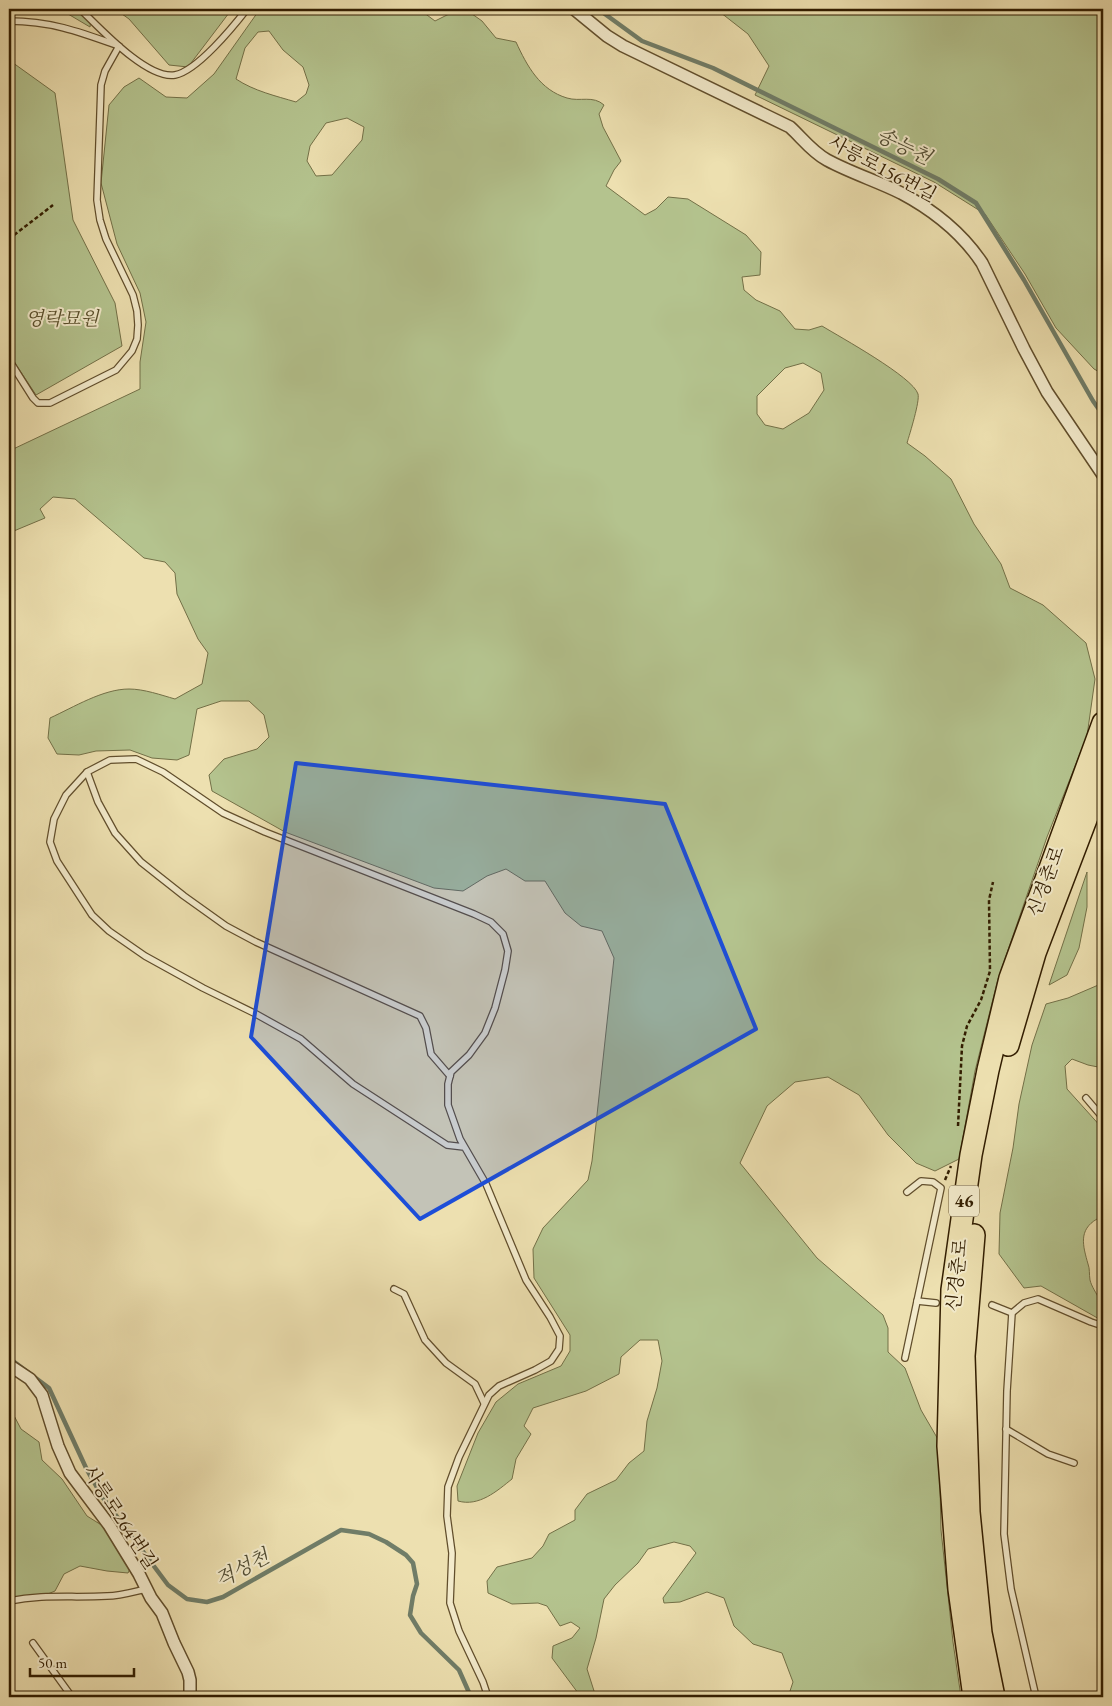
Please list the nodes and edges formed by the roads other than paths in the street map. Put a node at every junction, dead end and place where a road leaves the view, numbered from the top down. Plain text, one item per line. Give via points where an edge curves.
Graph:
1 (80, 9) edge
2 (247, 9) edge
3 (574, 9) edge
4 (9, 21) edge
5 (119, 46) junction
6 (9, 360) edge
7 (1103, 475) edge
8 (1103, 723) edge
9 (87, 772) junction
10 (1103, 775) edge
11 (450, 1076) junction
12 (1086, 1098) dead end
13 (1103, 1118) edge
14 (464, 1147) junction
15 (907, 1192) dead end
16 (394, 1288) dead end
17 (917, 1301) junction
18 (936, 1303) dead end
19 (992, 1306) dead end
20 (1012, 1313) junction
21 (1103, 1326) edge
22 (905, 1358) dead end
23 (9, 1366) edge
24 (484, 1403) junction
25 (1006, 1429) junction
26 (1074, 1464) dead end
27 (146, 1590) junction
28 (9, 1601) edge
29 (33, 1643) dead end
30 (72, 1697) edge
31 (190, 1697) edge
32 (488, 1697) edge
33 (974, 1697) edge
34 (994, 1697) edge
35 (1036, 1697) edge

1 - 5 lane
2 - 5 lane via 200,61 174,75 153,71
3 - 7 street, 사릉로156번길 via 623,46 790,127 808,146 828,160 901,194 951,227 982,263 1036,372
4 - 5 lane via 68,28
5 - 6 lane via 101,85 97,200 106,239 133,294 137,339 132,351 116,370 45,404 33,398
8 - 33 highway, 신경춘로 / 46 via 1010,978 971,1155 952,1290 948,1446 959,1589
9 - 11 lane via 98,802 115,833 141,862 226,926 420,1016 431,1054
9 - 11 lane via 110,760 136,759 163,772 223,813 491,922 503,934 508,951 495,1008 485,1033
9 - 14 lane via 66,794 54,819 50,842 58,861 92,915 145,956 301,1039 353,1084 447,1145
10 - 34 highway, 신경춘로 / 46 via 1035,953 1005,1055 983,1161 972,1250 964,1356 969,1512 981,1633
11 - 14 lane via 448,1105
12 - 13 lane
14 - 24 lane via 486,1184 526,1280 560,1336 559,1350 551,1361 500,1386
15 - 17 lane via 921,1181 934,1182 941,1188
16 - 24 lane via 404,1294 425,1340 446,1363 475,1384
17 - 18 lane
17 - 22 lane
19 - 20 lane
20 - 21 lane via 1024,1303 1038,1299
20 - 25 lane
23 - 27 street, 사릉로264번길 via 30,1379 42,1395 70,1473 109,1525
24 - 32 lane via 458,1457 448,1487 447,1516 452,1553 450,1603
25 - 26 lane via 1048,1454
25 - 35 lane via 1004,1534 1011,1588
27 - 28 lane via 107,1596 31,1596
27 - 31 street, 사릉로264번길 via 162,1613 188,1672
29 - 30 lane

